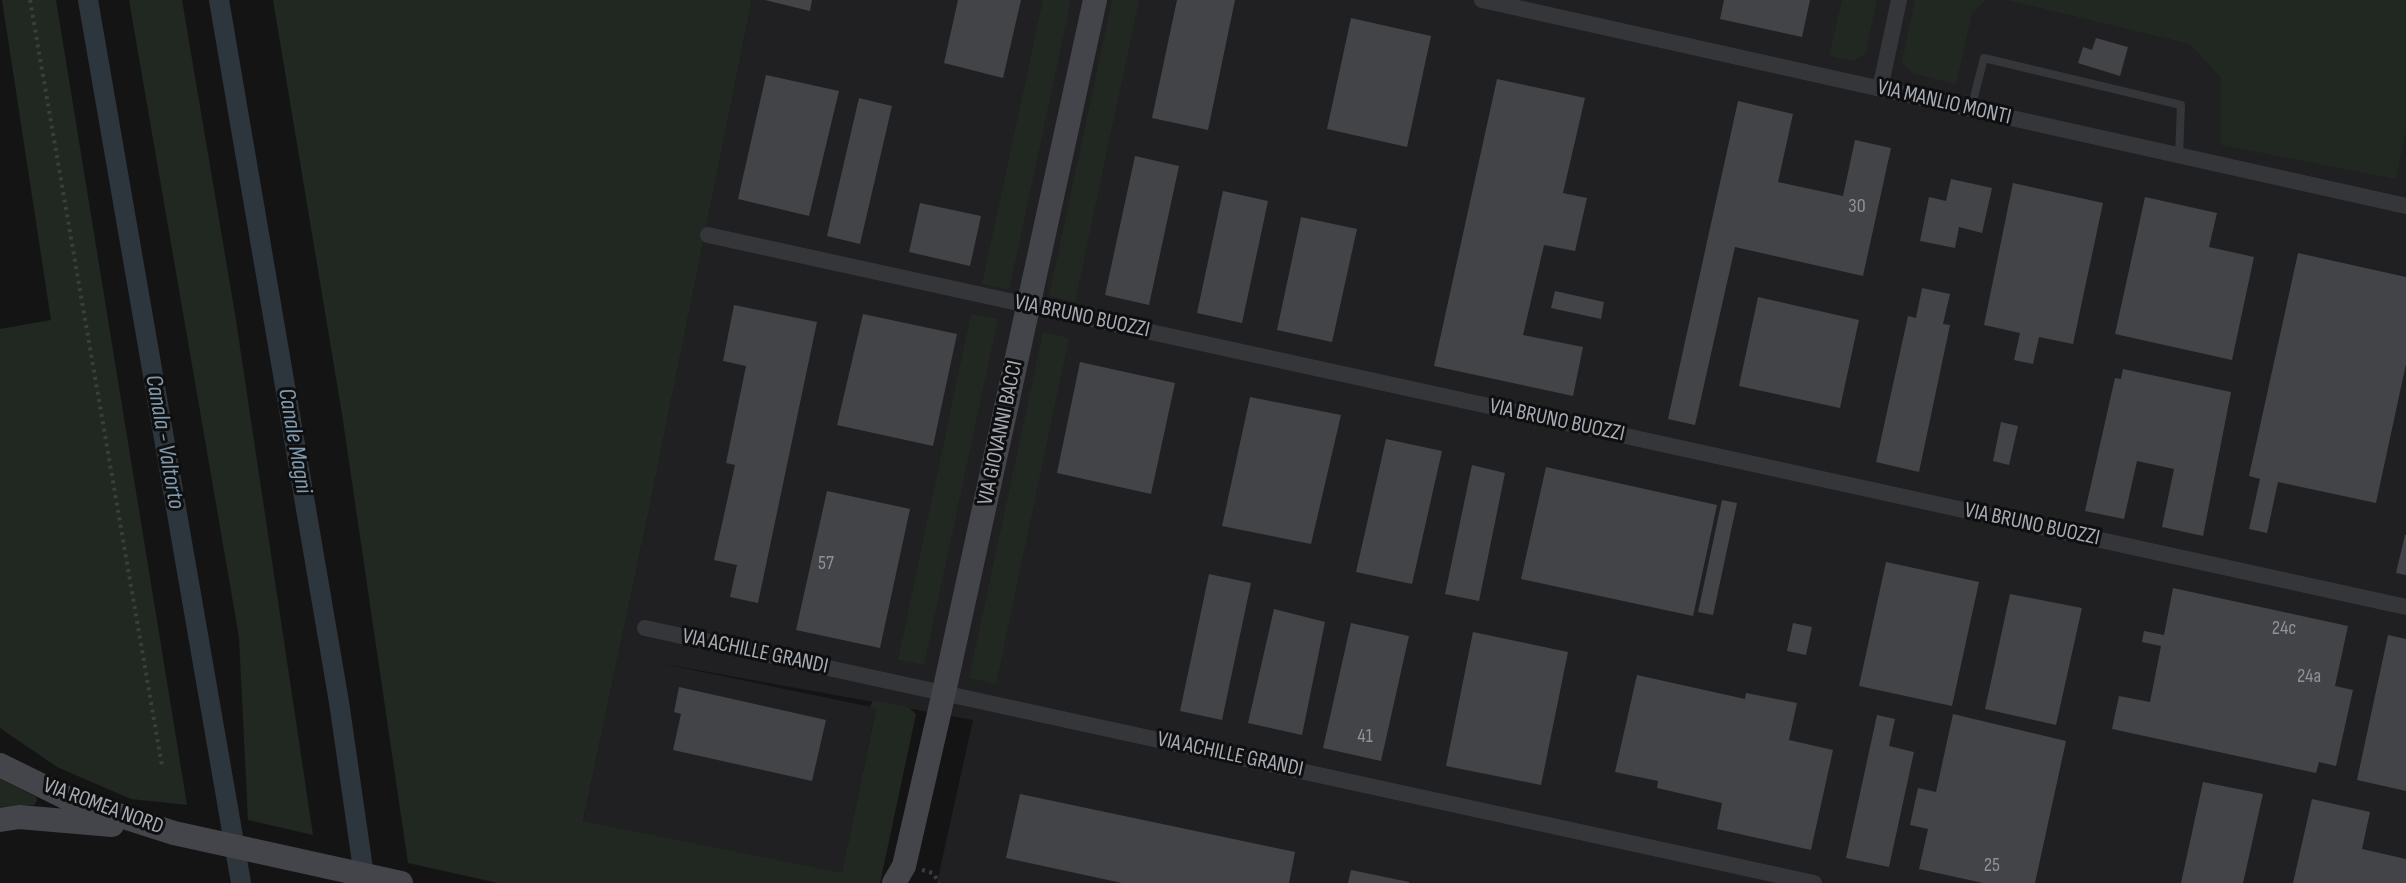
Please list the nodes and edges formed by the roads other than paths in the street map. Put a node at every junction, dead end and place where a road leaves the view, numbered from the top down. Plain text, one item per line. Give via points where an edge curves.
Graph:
1 (1095, 0) edge
2 (1482, 0) edge
3 (1899, 0) edge
4 (1880, 89) junction
5 (1971, 109) junction
6 (2179, 155) junction
7 (2406, 206) edge
8 (708, 235) dead end
9 (1029, 305) junction
10 (2406, 607) edge
11 (645, 628) dead end
12 (944, 692) junction
13 (0, 765) edge
14 (0, 819) edge
15 (174, 833) junction
16 (901, 877) edge
17 (400, 883) edge
18 (1814, 883) edge

1 - 9 main road, VIA GIOVANNI BACCI
2 - 4 street, VIA MANLIO MONTI
3 - 4 street
4 - 5 street, VIA MANLIO MONTI
5 - 6 street, VIA MANLIO MONTI
5 - 6 lane via 1984,58 2181,105
6 - 7 street, VIA MANLIO MONTI
8 - 9 street, VIA BRUNO BUOZZI
9 - 10 street, VIA BRUNO BUOZZI
9 - 12 main road, VIA GIOVANNI BACCI
11 - 12 street, VIA ACHILLE GRANDI
12 - 16 main road, VIA GIOVANNI BACCI
12 - 18 street, VIA ACHILLE GRANDI
13 - 15 main road, VIA ROMEA NORD via 71,800
14 - 15 main road, VIA ROMEA NORD via 70,820
15 - 17 main road, VIA ROMEA NORD

